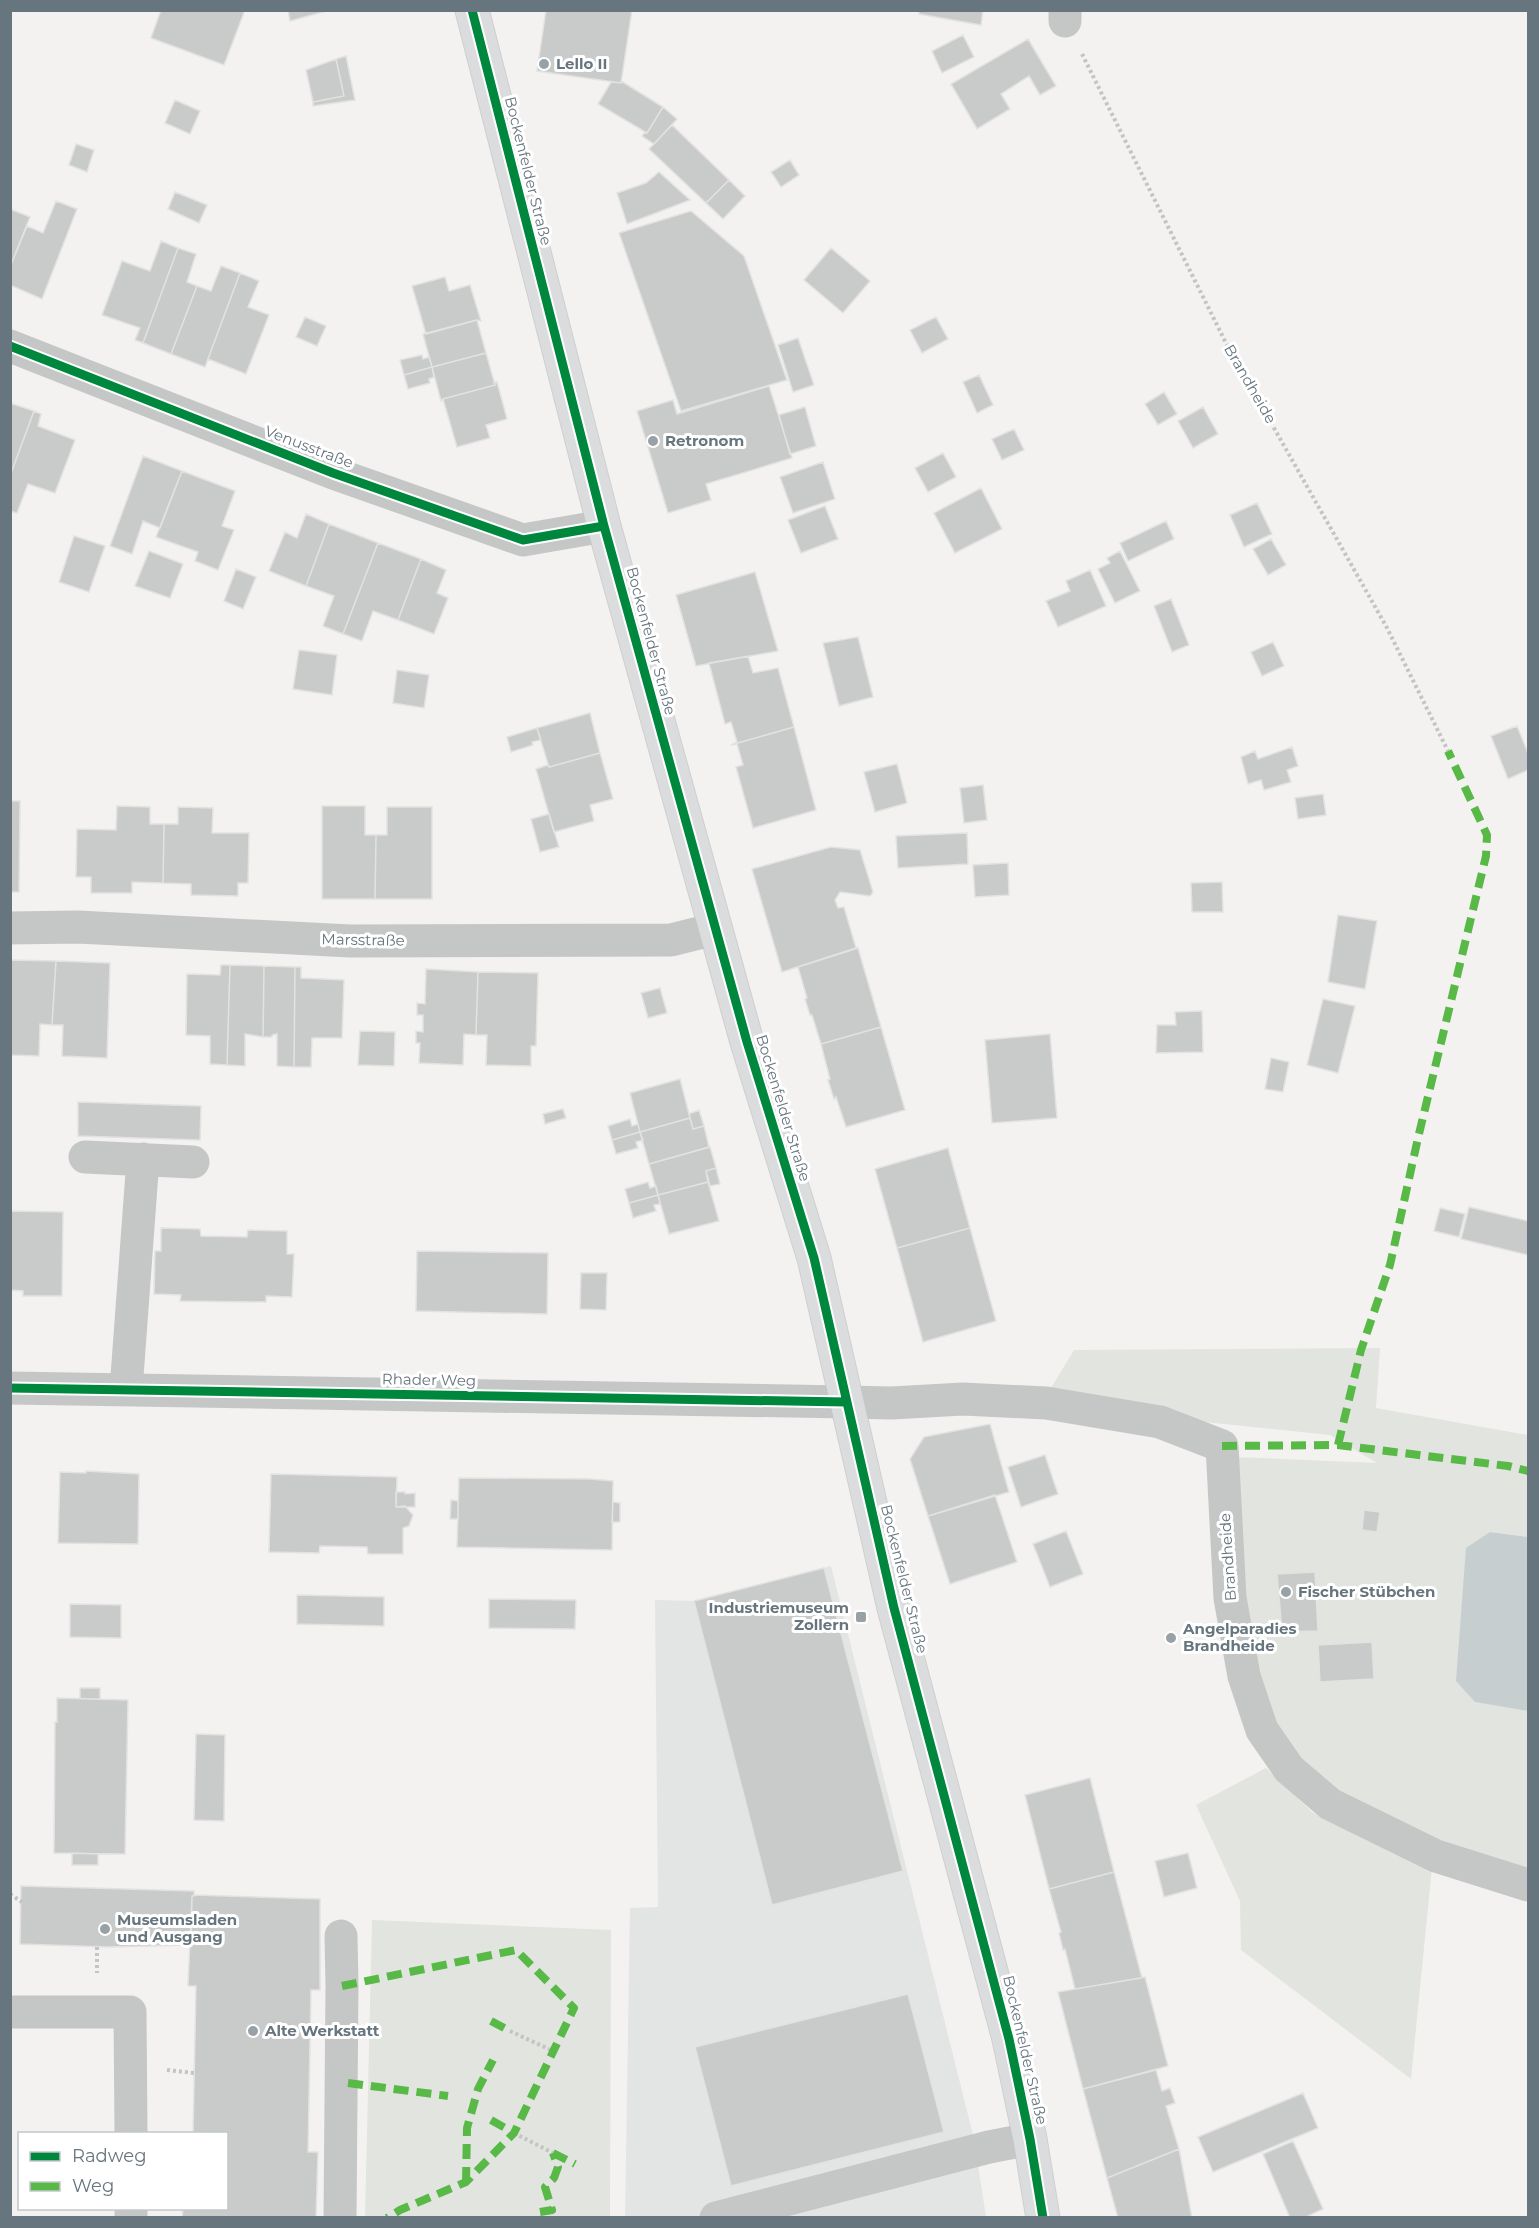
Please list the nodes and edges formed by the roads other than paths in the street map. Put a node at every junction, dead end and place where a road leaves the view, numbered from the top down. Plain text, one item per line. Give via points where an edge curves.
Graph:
1 (472, 11) edge
2 (10, 346) edge
3 (604, 526) junction
4 (10, 928) edge
5 (715, 929) junction
6 (85, 1157) dead end
7 (143, 1159) junction
8 (193, 1162) dead end
9 (10, 1388) edge
10 (126, 1390) junction
11 (846, 1402) junction
12 (1528, 1885) edge
13 (341, 1936) dead end
14 (10, 2012) edge
15 (131, 2132) edge
16 (1030, 2139) junction
17 (340, 2217) edge
18 (716, 2217) edge
19 (1043, 2217) edge

1 - 3 main road, Bockenfelder Straße
2 - 3 street, Venusstraße via 333,473 523,540
3 - 5 main road, Bockenfelder Straße
4 - 5 street, Marsstraße via 78,927 350,941 671,940
5 - 11 main road, Bockenfelder Straße via 814,1258
6 - 7 street
7 - 8 street
7 - 10 street
9 - 10 street, Rhader Weg
10 - 11 street, Rhader Weg
11 - 12 street, Brandheide via 963,1399 1046,1403 1160,1422 1222,1446 1230,1599 1244,1676 1262,1730 1289,1769 1330,1804 1436,1856
11 - 16 main road, Bockenfelder Straße via 894,1608 1009,2038
13 - 17 street
14 - 15 street via 130,2012
16 - 18 street
16 - 19 main road, Bockenfelder Straße

